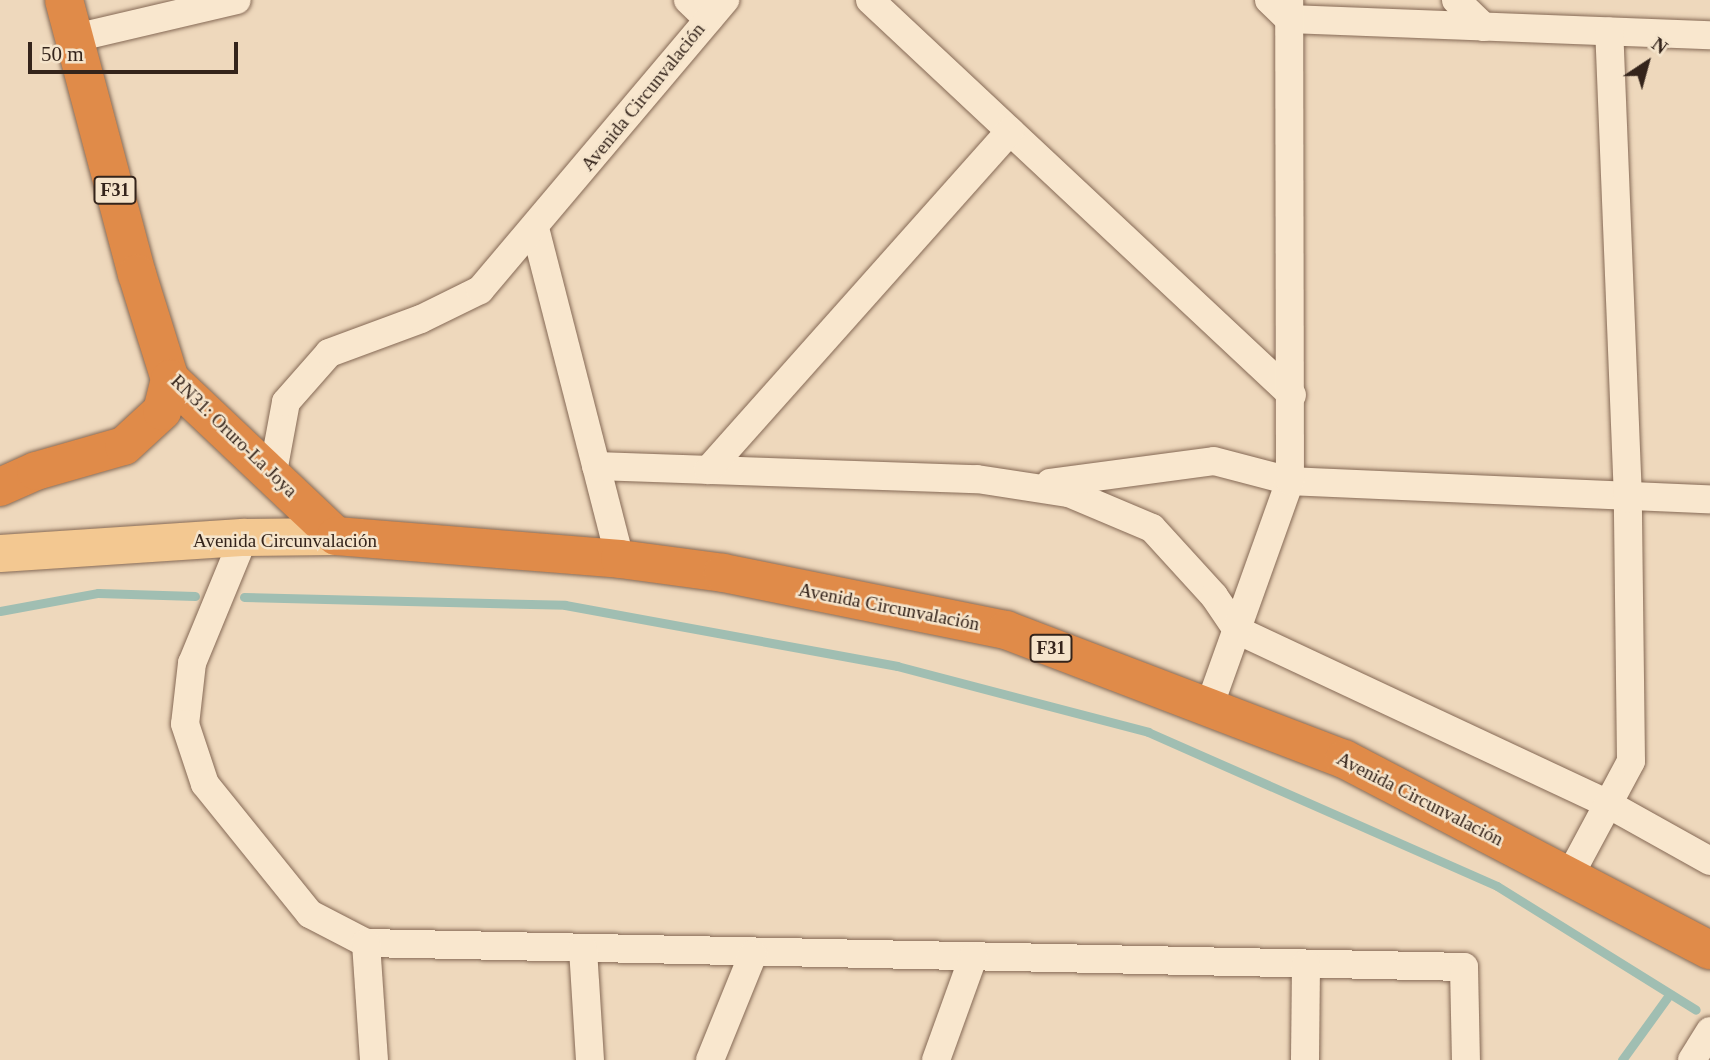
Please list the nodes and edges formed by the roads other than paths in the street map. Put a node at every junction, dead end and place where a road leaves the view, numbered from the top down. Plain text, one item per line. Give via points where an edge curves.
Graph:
1 (64, 0) edge
2 (237, 0) edge
3 (870, 0) edge
4 (1269, 0) edge
5 (1456, 0) edge
6 (707, 6) edge
7 (1289, 10) edge
8 (1484, 27) junction
9 (1609, 31) junction
10 (1710, 35) edge
11 (75, 38) junction
12 (1010, 131) junction
13 (535, 228) junction
14 (170, 379) junction
15 (1292, 395) junction
16 (596, 466) junction
17 (710, 468) junction
18 (273, 472) junction
19 (1290, 481) junction
20 (0, 487) edge
21 (1026, 487) junction
22 (1628, 499) junction
23 (1710, 499) edge
24 (244, 537) junction
25 (336, 537) junction
26 (0, 553) edge
27 (620, 559) junction
28 (1237, 630) junction
29 (1209, 707) junction
30 (1608, 804) junction
31 (1710, 861) edge
32 (1570, 875) junction
33 (366, 943) junction
34 (583, 949) junction
35 (1710, 950) edge
36 (753, 954) junction
37 (973, 958) junction
38 (1306, 964) junction
39 (1710, 1031) edge
40 (374, 1060) edge
41 (590, 1060) edge
42 (710, 1060) edge
43 (936, 1060) edge
44 (1305, 1060) edge
45 (1465, 1060) edge
46 (1692, 1060) edge

1 - 11 highway, RN31: Oruro-La Joya / F31
2 - 11 street
3 - 12 street
4 - 7 street
5 - 8 street
6 - 13 street, Avenida Circunvalación
7 - 8 street
7 - 15 street
8 - 9 street
9 - 10 street
9 - 22 street
11 - 14 highway, RN31: Oruro-La Joya / F31 via 137,274
12 - 15 street
12 - 17 street
13 - 16 street
13 - 18 street, Avenida Circunvalación via 480,290 421,319 329,353 286,402
14 - 18 highway, RN31: Oruro-La Joya
14 - 20 highway via 162,411 124,446 36,471
15 - 19 street
16 - 17 street
16 - 27 street
17 - 21 street via 977,479
18 - 25 highway, RN31: Oruro-La Joya
19 - 21 street via 1214,461
19 - 22 street
19 - 28 street
21 - 28 street via 1069,493 1152,528 1214,596
22 - 23 street
22 - 30 street via 1631,761
24 - 25 main road, Avenida Circunvalación
24 - 26 main road, Avenida Circunvalación
24 - 33 street via 192,663 185,724 205,784 310,914
25 - 27 highway, Avenida Circunvalación / F31
27 - 29 highway, Avenida Circunvalación / F31 via 723,573 1006,631
28 - 29 street
28 - 30 street
29 - 32 highway, Avenida Circunvalación / F31 via 1344,759
30 - 31 street
30 - 32 street
32 - 35 highway, Avenida Circunvalación / F31
33 - 34 street
33 - 40 street
34 - 36 street
34 - 41 street
36 - 37 street
36 - 42 street
37 - 38 street
37 - 43 street
38 - 44 street
38 - 45 street via 1464,967
39 - 46 street

